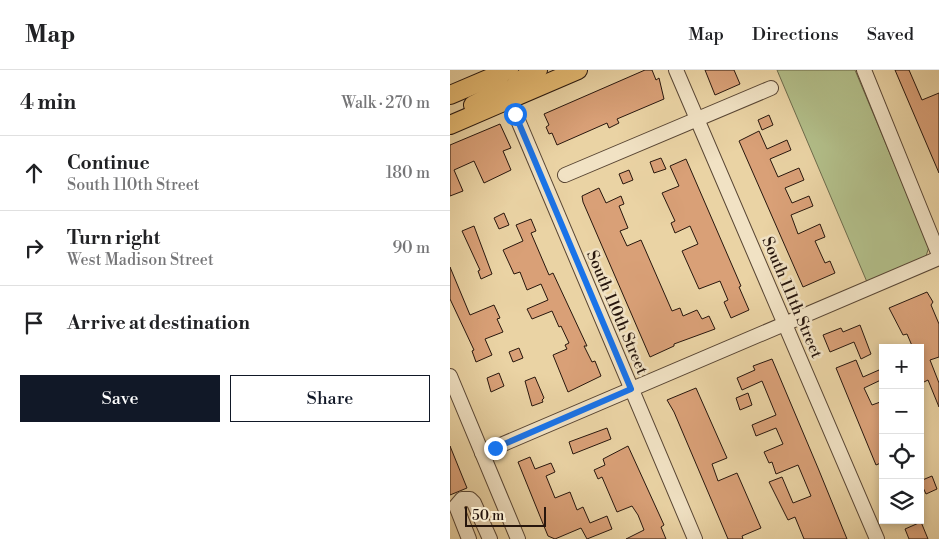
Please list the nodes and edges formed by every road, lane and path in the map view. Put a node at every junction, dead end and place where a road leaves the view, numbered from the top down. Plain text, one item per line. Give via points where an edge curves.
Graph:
1 (538, 70) edge
2 (676, 70) edge
3 (864, 70) edge
4 (502, 71) edge
5 (571, 72) edge
6 (771, 88) dead end
7 (450, 95) edge
8 (509, 99) junction
9 (450, 115) edge
10 (697, 120) junction
11 (450, 125) edge
12 (565, 175) dead end
13 (939, 257) edge
14 (785, 324) junction
15 (450, 376) edge
16 (631, 389) junction
17 (482, 453) junction
18 (470, 539) edge
19 (490, 539) edge
20 (518, 539) edge
21 (695, 539) edge
22 (877, 539) edge

1 - 8 main road via 515,85
2 - 10 street, South 111th Street
3 - 13 street
4 - 7 main road
4 - 9 main road via 493,94
5 - 8 main road
6 - 10 street
8 - 11 main road
8 - 16 street, South 110th Street
10 - 12 street
10 - 14 street, South 111th Street
13 - 14 street
14 - 16 street
14 - 22 street, South 111th Street
15 - 17 street
16 - 17 street
16 - 21 street, South 110th Street
17 - 20 street
18 - 19 street via 456,506 462,499 470,499 474,503

